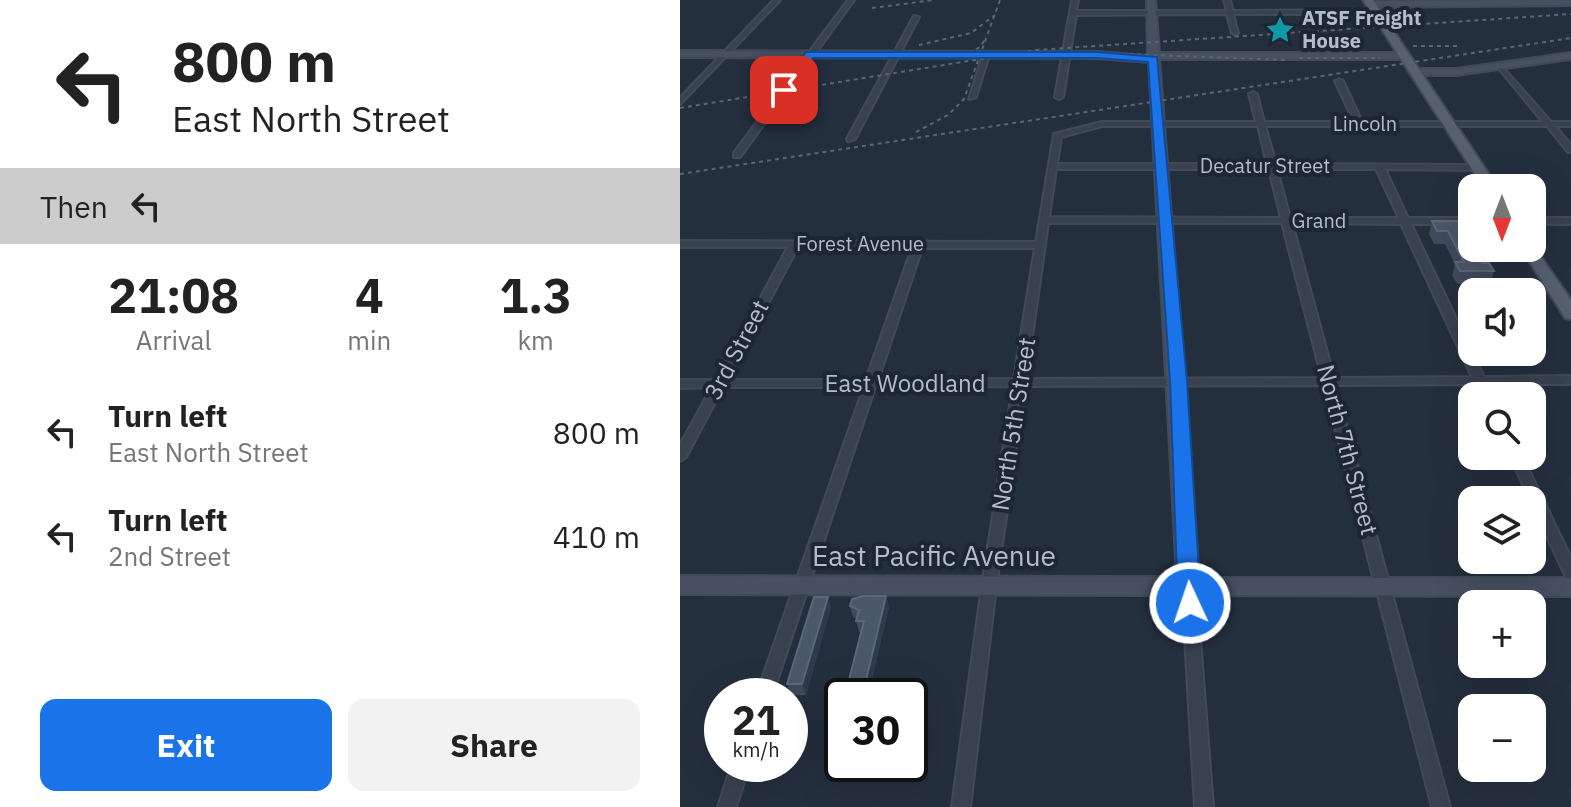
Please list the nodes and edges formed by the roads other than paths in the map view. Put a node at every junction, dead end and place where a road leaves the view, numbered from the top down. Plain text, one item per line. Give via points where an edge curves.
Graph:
1 (777, 0) edge
2 (851, 0) edge
3 (1075, 0) edge
4 (1227, 0) edge
5 (1302, 0) edge
6 (1446, 2) edge
7 (1503, 2) edge
8 (1571, 2) edge
9 (1372, 5) edge
10 (1152, 7) edge
11 (1073, 13) junction
12 (1231, 13) junction
13 (1307, 13) junction
14 (916, 17) dead end
15 (1235, 33) dead end
16 (680, 54) edge
17 (726, 54) junction
18 (810, 55) junction
19 (896, 55) junction
20 (986, 55) junction
21 (1066, 55) junction
22 (1404, 56) junction
23 (1571, 56) edge
24 (1153, 58) junction
25 (1499, 65) junction
26 (1415, 72) junction
27 (1339, 81) dead end
28 (1253, 94) dead end
29 (972, 97) dead end
30 (1059, 97) dead end
31 (680, 102) edge
32 (1160, 123) junction
33 (1260, 123) junction
34 (1359, 124) junction
35 (1449, 124) junction
36 (1549, 124) junction
37 (1571, 124) edge
38 (1057, 136) joint
39 (851, 139) dead end
40 (1571, 150) edge
41 (737, 155) dead end
42 (1053, 166) junction
43 (1163, 166) junction
44 (1272, 166) junction
45 (1379, 166) junction
46 (1477, 167) junction
47 (1482, 174) edge
48 (1045, 220) junction
49 (1166, 220) junction
50 (1286, 220) junction
51 (1404, 221) junction
52 (1458, 221) edge
53 (1546, 221) edge
54 (1571, 221) edge
55 (680, 244) edge
56 (795, 244) junction
57 (918, 245) junction
58 (1041, 245) junction
59 (1538, 262) edge
60 (1571, 314) edge
61 (1328, 380) junction
62 (1480, 380) junction
63 (1571, 380) edge
64 (1178, 381) junction
65 (1021, 383) junction
66 (680, 384) edge
67 (719, 384) junction
68 (872, 385) junction
69 (680, 457) edge
70 (1523, 470) edge
71 (1571, 573) edge
72 (680, 585) edge
73 (802, 586) junction
74 (989, 586) junction
75 (1189, 587) junction
76 (1383, 587) junction
77 (1571, 587) edge
78 (770, 678) edge
79 (735, 782) edge
80 (727, 807) edge
81 (961, 807) edge
82 (1204, 807) edge
83 (1441, 807) edge

1 - 17 street
2 - 18 street
3 - 11 street
4 - 12 street
5 - 13 street
6 - 7 main road
6 - 9 main road
7 - 8 main road
9 - 13 street
9 - 22 main road
10 - 11 street
10 - 12 street
10 - 24 main road
11 - 21 street
12 - 13 street
12 - 15 street
14 - 19 street
16 - 17 main road
17 - 18 main road
17 - 31 street
18 - 19 main road
18 - 41 street
19 - 20 main road
19 - 39 street
20 - 21 main road
20 - 29 street
21 - 24 main road
21 - 30 street
22 - 24 main road
22 - 26 main road
23 - 25 main road
24 - 32 main road
25 - 26 main road
25 - 36 street
26 - 35 main road
27 - 34 street
28 - 33 street, North 7th Street
32 - 33 street, Lincoln
32 - 38 street, Lincoln via 1102,124
32 - 43 main road
33 - 34 street, Lincoln
33 - 44 street, North 7th Street
34 - 35 street, Lincoln
35 - 36 street, Lincoln
35 - 46 main road
36 - 37 street, Lincoln
36 - 40 street
38 - 42 street, North 5th Street
42 - 43 street, Decatur Street
42 - 48 street, North 5th Street
43 - 44 street, Decatur Street
43 - 49 main road
44 - 45 street, Decatur Street
44 - 50 street, North 7th Street
45 - 46 street, Decatur Street
45 - 51 street
46 - 47 main road
48 - 49 street, Grand
48 - 58 street, North 5th Street
49 - 50 street, Grand
49 - 64 main road
50 - 51 street, Grand
50 - 61 street, North 7th Street
51 - 52 street, Grand
51 - 62 street
53 - 54 street
55 - 56 street, Forest Avenue
56 - 57 street, Forest Avenue
56 - 67 street, 3rd Street
57 - 58 street, Forest Avenue
57 - 68 street
58 - 65 street, North 5th Street
59 - 60 main road
61 - 62 street, East Woodland
61 - 64 street, East Woodland
61 - 76 street, North 7th Street
62 - 63 street, East Woodland
64 - 65 street, East Woodland
64 - 75 main road
65 - 68 street, East Woodland
65 - 74 street, North 5th Street
66 - 67 street, East Woodland
67 - 68 street, East Woodland
67 - 69 street, 3rd Street
68 - 73 street
70 - 71 street
72 - 73 main road, East Pacific Avenue
73 - 74 main road, East Pacific Avenue
73 - 78 street
74 - 75 main road, East Pacific Avenue
74 - 81 street, North 5th Street
75 - 76 main road, East Pacific Avenue
75 - 82 street
76 - 77 main road, East Pacific Avenue
76 - 83 street, North 7th Street
79 - 80 street

